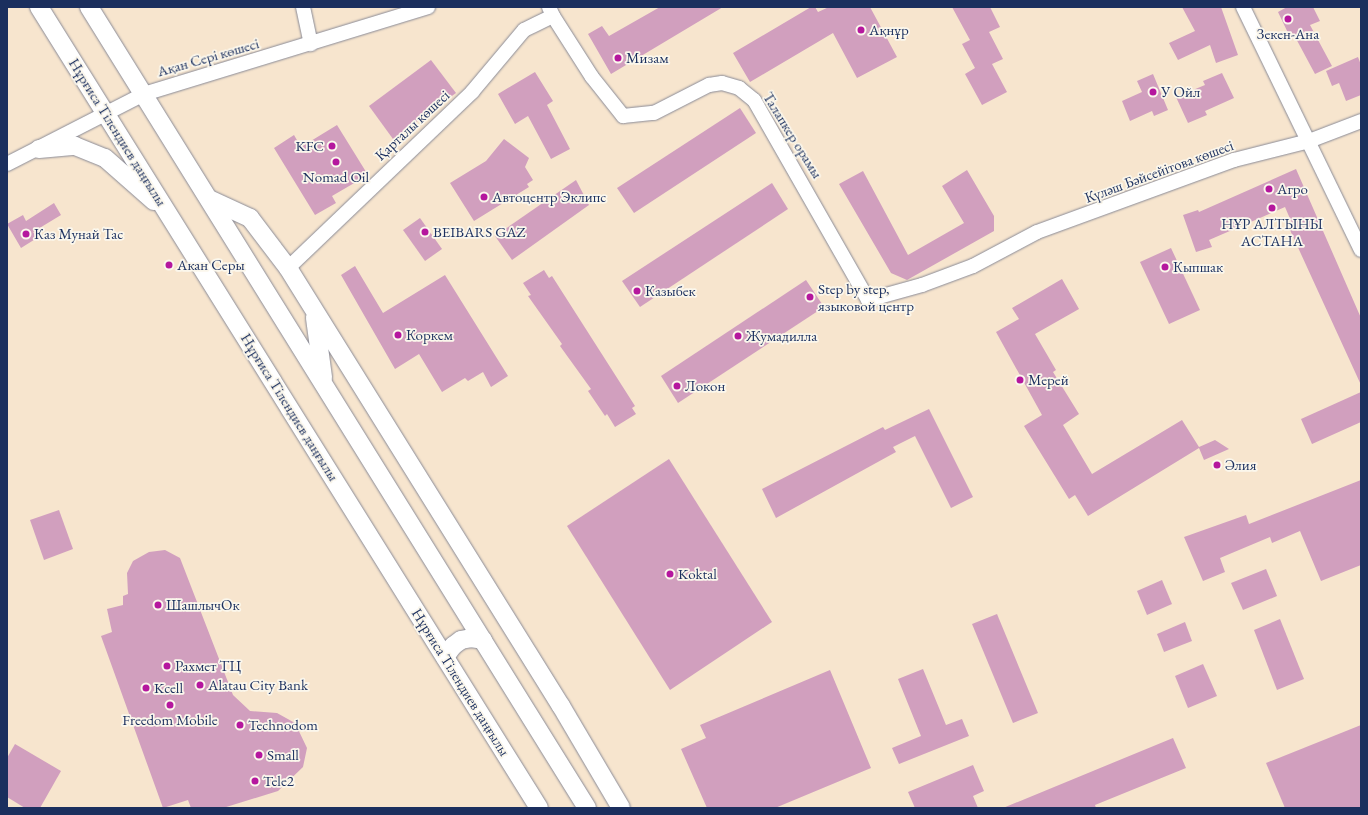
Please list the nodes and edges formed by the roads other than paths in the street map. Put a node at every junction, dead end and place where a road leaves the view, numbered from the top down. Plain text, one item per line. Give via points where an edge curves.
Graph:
1 (39, 7) edge
2 (88, 7) edge
3 (303, 7) edge
4 (428, 7) edge
5 (1243, 7) edge
6 (551, 12) edge
7 (311, 44) junction
8 (144, 94) junction
9 (105, 112) junction
10 (1361, 121) edge
11 (1308, 141) junction
12 (39, 149) junction
13 (7, 164) edge
14 (211, 200) junction
15 (171, 216) junction
16 (1361, 250) edge
17 (973, 266) joint
18 (288, 268) junction
19 (313, 309) junction
20 (324, 384) junction
21 (483, 640) junction
22 (445, 657) junction
23 (539, 808) edge
24 (587, 808) edge
25 (621, 808) edge

1 - 9 main road, Нұрғиса Тілендиев даңғылы
2 - 8 main road
3 - 7 street
4 - 7 street, Ақан Сері көшесі
5 - 11 street
6 - 17 street, Талапкер орамы via 592,77 623,116 654,113 709,84 722,83 739,88 754,100 868,300
6 - 18 street, Қарталы көшесі via 524,30 472,92
7 - 8 street, Ақан Сері көшесі
8 - 9 street, Ақан Сері көшесі
8 - 14 main road
9 - 12 street, Ақан Сері көшесі
9 - 15 main road, Нұрғиса Тілендиев даңғылы
10 - 11 street, Күләш Бәйсейітова көшесі
11 - 16 street
11 - 17 street, Күләш Бәйсейітова көшесі via 1234,160 1037,232
12 - 13 street, Ақан Сері көшесі
12 - 15 main road via 75,146 105,158
14 - 18 main road via 250,218
14 - 20 main road
15 - 22 main road, Нұрғиса Тілендиев даңғылы
18 - 19 main road
19 - 20 main road
19 - 25 main road via 561,706
20 - 21 main road
21 - 22 main road via 461,640
21 - 24 main road
22 - 23 main road, Нұрғиса Тілендиев даңғылы

